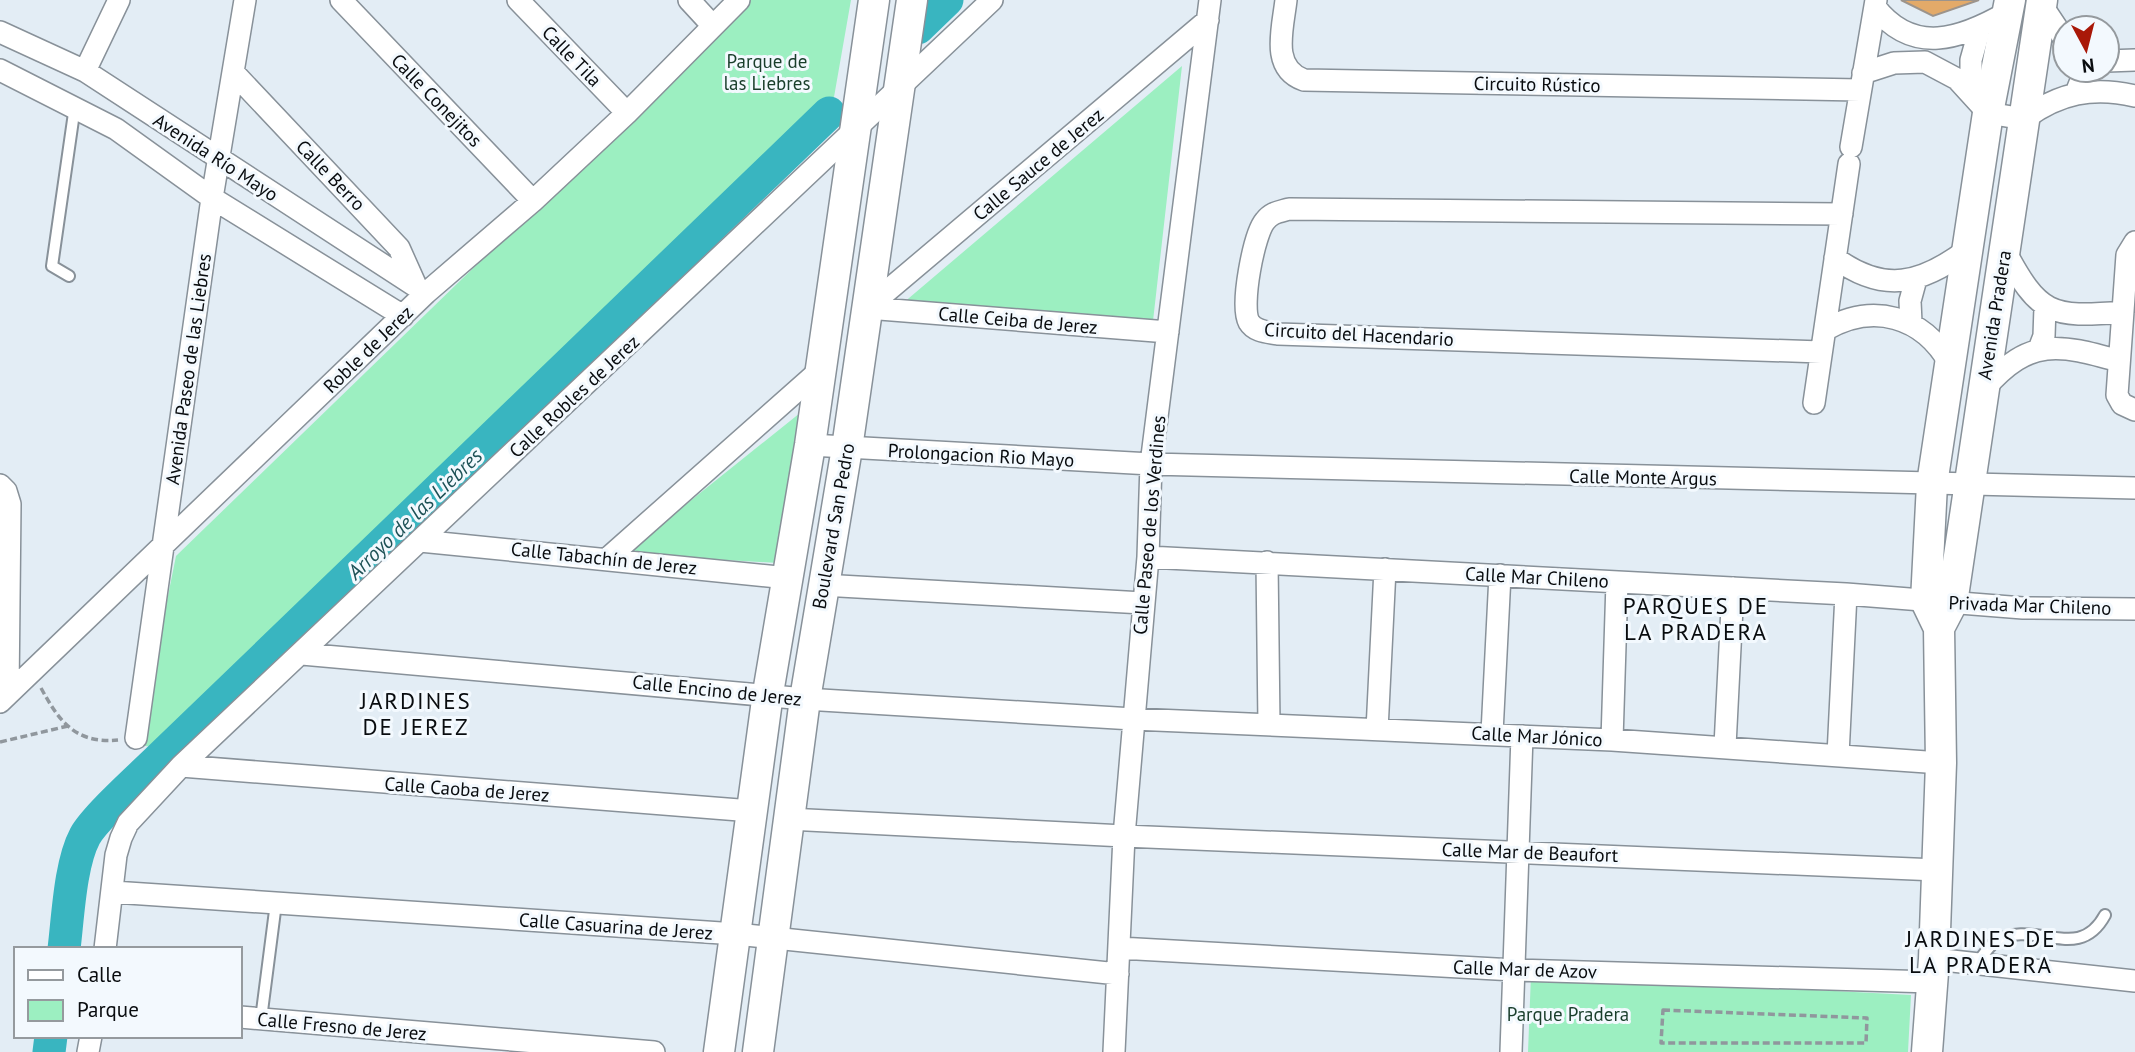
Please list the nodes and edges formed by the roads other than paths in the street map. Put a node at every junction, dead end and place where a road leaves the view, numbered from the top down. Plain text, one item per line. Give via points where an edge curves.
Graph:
1 (119, 0) edge
2 (244, 0) edge
3 (341, 0) edge
4 (518, 0) edge
5 (689, 0) edge
6 (739, 0) edge
7 (874, 0) edge
8 (912, 0) edge
9 (992, 0) edge
10 (1286, 0) edge
11 (2041, 2) edge
12 (1875, 3) edge
13 (2009, 6) edge
14 (1209, 10) edge
15 (2051, 18) edge
16 (713, 26) junction
17 (1980, 28) junction
18 (0, 32) edge
19 (0, 70) edge
20 (85, 71) junction
21 (233, 72) junction
22 (1862, 81) junction
23 (901, 82) junction
24 (2080, 84) edge
25 (2076, 93) junction
26 (2135, 96) edge
27 (1980, 102) junction
28 (75, 106) junction
29 (627, 113) junction
30 (2024, 119) junction
31 (855, 124) junction
32 (218, 158) junction
33 (212, 198) junction
34 (533, 201) junction
35 (1842, 214) junction
36 (2135, 242) edge
37 (2004, 249) junction
38 (1967, 250) junction
39 (1835, 258) junction
40 (69, 276) dead end
41 (1916, 279) junction
42 (421, 289) junction
43 (2045, 307) junction
44 (867, 308) junction
45 (2123, 312) junction
46 (403, 316) junction
47 (1911, 323) junction
48 (1825, 330) junction
49 (1168, 332) junction
50 (2039, 349) junction
51 (1821, 352) junction
52 (2119, 361) junction
53 (1950, 364) junction
54 (819, 371) junction
55 (1983, 390) junction
56 (1814, 403) dead end
57 (2135, 410) edge
58 (810, 445) junction
59 (847, 448) junction
60 (1151, 464) junction
61 (1932, 484) junction
62 (0, 485) edge
63 (1969, 485) junction
64 (2135, 488) edge
65 (420, 541) junction
66 (164, 542) junction
67 (1148, 557) junction
68 (608, 558) junction
69 (1267, 562) junction
70 (1385, 569) junction
71 (1500, 575) junction
72 (788, 578) junction
73 (1617, 582) junction
74 (822, 585) junction
75 (1732, 588) junction
76 (1846, 594) junction
77 (1143, 603) junction
78 (2135, 609) edge
79 (1939, 610) junction
80 (302, 654) junction
81 (768, 693) junction
82 (4, 698) edge
83 (805, 699) junction
84 (1133, 719) junction
85 (1269, 725) junction
86 (1377, 730) junction
87 (1492, 733) junction
88 (1522, 736) junction
89 (136, 738) road end
90 (1612, 740) junction
91 (1725, 746) junction
92 (1838, 755) junction
93 (1941, 763) junction
94 (181, 766) junction
95 (752, 811) junction
96 (788, 819) junction
97 (1124, 836) junction
98 (1519, 851) junction
99 (1937, 870) junction
100 (113, 892) junction
101 (276, 903) junction
102 (2105, 915) dead end
103 (736, 934) junction
104 (774, 939) junction
105 (104, 947) edge
106 (1119, 948) junction
107 (1977, 963) junction
108 (1514, 970) junction
109 (1933, 971) junction
110 (1118, 974) junction
111 (2135, 981) edge
112 (250, 1018) edge
113 (654, 1052) edge
114 (719, 1052) edge
115 (758, 1052) edge
116 (1114, 1052) edge
117 (1511, 1052) edge
118 (1927, 1052) edge

1 - 20 street
2 - 21 street, Avenida Paseo de las Liebres
3 - 34 street, Calle Conejitos
4 - 29 street, Calle Tila
5 - 16 street
6 - 16 street, Roble de Jerez
7 - 31 street, Boulevard San Pedro
8 - 23 street, Boulevard San Pedro
9 - 23 street, Calle Robles de Jerez
10 - 22 street, Circuito Rústico via 1281,55 1289,72 1304,80
11 - 15 street
11 - 30 street, Avenida Pradera
12 - 17 street via 1897,29 1926,39
12 - 22 street
13 - 17 street
13 - 27 street, Avenida Pradera
14 - 44 street, Calle Sauce de Jerez
14 - 49 street, Calle Paseo de los Verdines
16 - 29 street, Roble de Jerez
17 - 27 street via 1971,60
18 - 20 street, Avenida Río Mayo
19 - 28 street, Avenida Río Mayo
20 - 32 street, Avenida Río Mayo
21 - 32 street, Avenida Paseo de las Liebres
21 - 42 street, Calle Berro via 399,248
22 - 27 street, Circuito Rústico via 1894,63 1925,62 1957,79
22 - 35 street
23 - 31 street, Calle Robles de Jerez
23 - 44 street, Boulevard San Pedro
24 - 25 street
25 - 26 street
25 - 30 street via 2048,103
27 - 30 street, Circuito Rústico
27 - 38 street, Avenida Pradera
28 - 33 street, Avenida Río Mayo via 116,129
28 - 40 lane via 52,267
29 - 34 street, Roble de Jerez
30 - 37 street, Avenida Pradera
31 - 54 street, Boulevard San Pedro
31 - 65 street, Calle Robles de Jerez
32 - 33 street, Avenida Paseo de las Liebres
32 - 42 street, Avenida Río Mayo
33 - 46 street, Avenida Río Mayo
33 - 66 street, Avenida Paseo de las Liebres
34 - 42 street, Roble de Jerez
35 - 39 street
35 - 51 street, Circuito del Hacendario via 1289,209 1272,213 1263,223 1245,299 1250,323 1278,334
36 - 45 street via 2127,255
37 - 43 street via 2020,280
37 - 55 street, Avenida Pradera
38 - 41 street
38 - 53 street, Avenida Pradera
39 - 41 street via 1873,279
39 - 48 street
41 - 47 street
42 - 46 street, Roble de Jerez
43 - 45 street via 2076,316
43 - 50 street via 2045,336
44 - 49 street, Calle Ceiba de Jerez
44 - 59 street, Boulevard San Pedro
45 - 52 street
46 - 66 street, Roble de Jerez
47 - 48 street via 1876,313 1849,317
47 - 53 street via 1934,341
48 - 51 street
49 - 60 street, Calle Paseo de los Verdines
50 - 52 street via 2074,348
50 - 55 street via 2003,367
51 - 56 street
52 - 57 street via 2117,395 2122,404
53 - 61 street, Avenida Pradera
54 - 58 street, Boulevard San Pedro
54 - 68 street
55 - 63 street, Avenida Pradera
58 - 59 street, Prolongacion Rio Mayo
58 - 72 street, Boulevard San Pedro
59 - 60 street, Prolongacion Rio Mayo
59 - 74 street, Boulevard San Pedro
60 - 61 street, Calle Monte Argus
60 - 67 street, Calle Paseo de los Verdines
61 - 63 street, Calle Monte Argus
61 - 79 street, Avenida Pradera
62 - 82 street via 10,504
63 - 64 street, Calle Monte Argus
63 - 79 street, Avenida Pradera
65 - 68 street, Calle Tabachín de Jerez
65 - 80 street, Calle Robles de Jerez
66 - 82 street, Roble de Jerez
66 - 89 street, Avenida Paseo de las Liebres
67 - 69 street, Calle Mar Chileno
67 - 77 street, Calle Paseo de los Verdines
68 - 72 street, Calle Tabachín de Jerez
69 - 70 street, Calle Mar Chileno
69 - 85 street
70 - 71 street, Calle Mar Chileno
70 - 86 street
71 - 73 street, Calle Mar Chileno
71 - 87 street
72 - 81 street, Boulevard San Pedro
73 - 75 street, Calle Mar Chileno
73 - 90 street
74 - 77 street
74 - 83 street, Boulevard San Pedro
75 - 76 street, Calle Mar Chileno
75 - 91 street
76 - 79 street, Calle Mar Chileno
76 - 92 street
77 - 84 street, Calle Paseo de los Verdines
78 - 79 street, Privada Mar Chileno
79 - 93 street, Avenida Pradera
80 - 81 street, Calle Encino de Jerez
80 - 94 street, Calle Robles de Jerez
81 - 83 street, Calle Encino de Jerez
81 - 95 street, Boulevard San Pedro
83 - 84 street, Calle Encino de Jerez
83 - 96 street, Boulevard San Pedro
84 - 85 street, Calle Mar Jónico
84 - 97 street, Calle Paseo de los Verdines
85 - 86 street, Calle Mar Jónico
86 - 87 street, Calle Mar Jónico
87 - 88 street, Calle Mar Jónico
88 - 90 street, Calle Mar Jónico
88 - 98 street
90 - 91 street, Calle Mar Jónico
91 - 92 street, Calle Mar Jónico
92 - 93 street, Calle Mar Jónico
93 - 99 street, Avenida Pradera
94 - 95 street, Calle Caoba de Jerez
94 - 100 street, Calle Robles de Jerez via 128,823 116,855
95 - 103 street, Boulevard San Pedro
96 - 97 street
96 - 104 street, Boulevard San Pedro
97 - 98 street, Calle Mar de Beaufort
97 - 106 street, Calle Paseo de los Verdines
98 - 99 street, Calle Mar de Beaufort
98 - 108 street
99 - 109 street, Avenida Pradera
100 - 101 street, Calle Casuarina de Jerez
100 - 105 street
101 - 103 street, Calle Casuarina de Jerez
101 - 112 lane
102 - 107 lane via 2094,931 2075,939 2029,933 2009,936 1992,944
103 - 104 street, Calle Casuarina de Jerez
103 - 114 street, Boulevard San Pedro
104 - 110 street, Calle Casuarina de Jerez
104 - 115 street, Boulevard San Pedro
106 - 108 street, Calle Mar de Azov
106 - 110 street, Calle Paseo de los Verdines
107 - 109 street, Calle Mar de Azov
107 - 111 street, Calle Mar de Azov
108 - 109 street, Calle Mar de Azov
108 - 117 street
109 - 118 street, Avenida Pradera
110 - 116 street, Calle Paseo de los Verdines
112 - 113 street, Calle Fresno de Jerez

